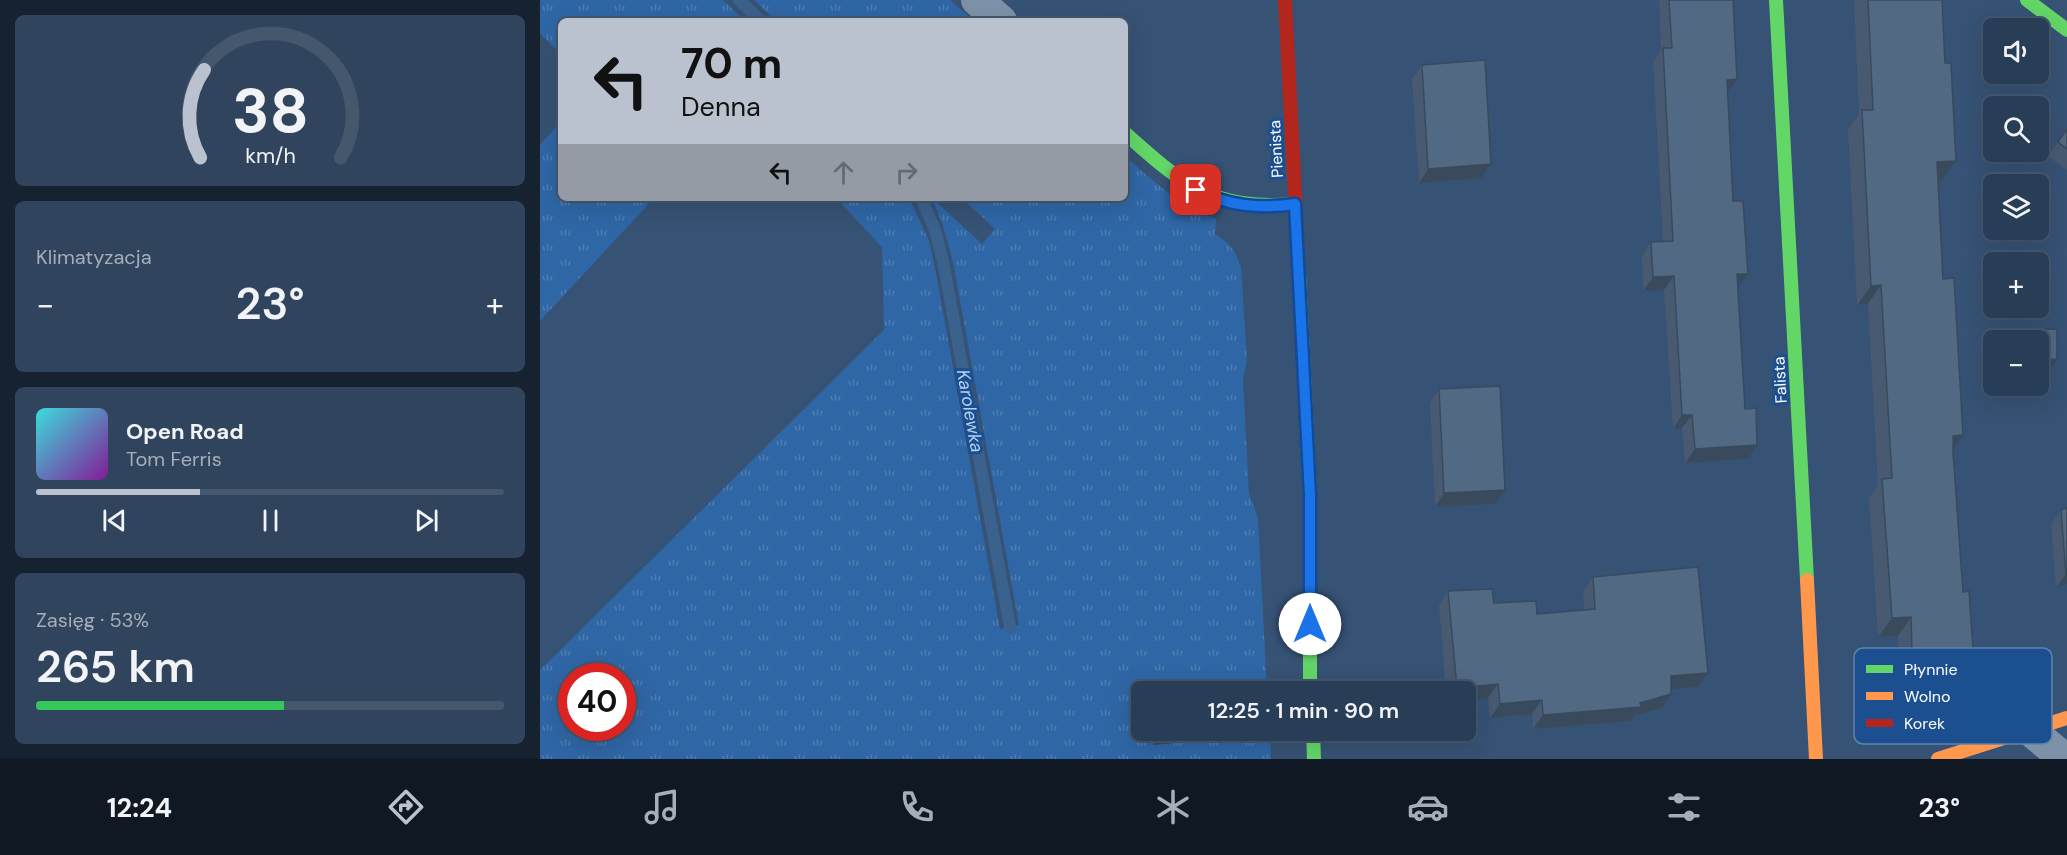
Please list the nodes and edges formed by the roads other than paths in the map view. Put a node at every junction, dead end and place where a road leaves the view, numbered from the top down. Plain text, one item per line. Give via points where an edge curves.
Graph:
1 (977, 0) edge
2 (1285, 0) edge
3 (1776, 0) edge
4 (2027, 0) edge
5 (998, 18) edge
6 (2067, 30) edge
7 (1128, 136) edge
8 (1295, 204) junction
9 (1311, 681) edge
10 (2067, 718) edge
11 (2052, 723) edge
12 (1313, 741) edge
13 (1986, 744) edge
14 (2047, 744) edge
15 (1314, 759) edge
16 (1816, 759) edge
17 (1938, 759) edge
18 (2065, 759) edge

1 - 5 street
2 - 8 street, Pienista
3 - 16 street, Falista
4 - 6 street
7 - 8 street via 1182,181 1206,195 1257,207
8 - 9 street, Pienista via 1310,495
10 - 11 street
12 - 15 street
13 - 17 street
14 - 18 street

